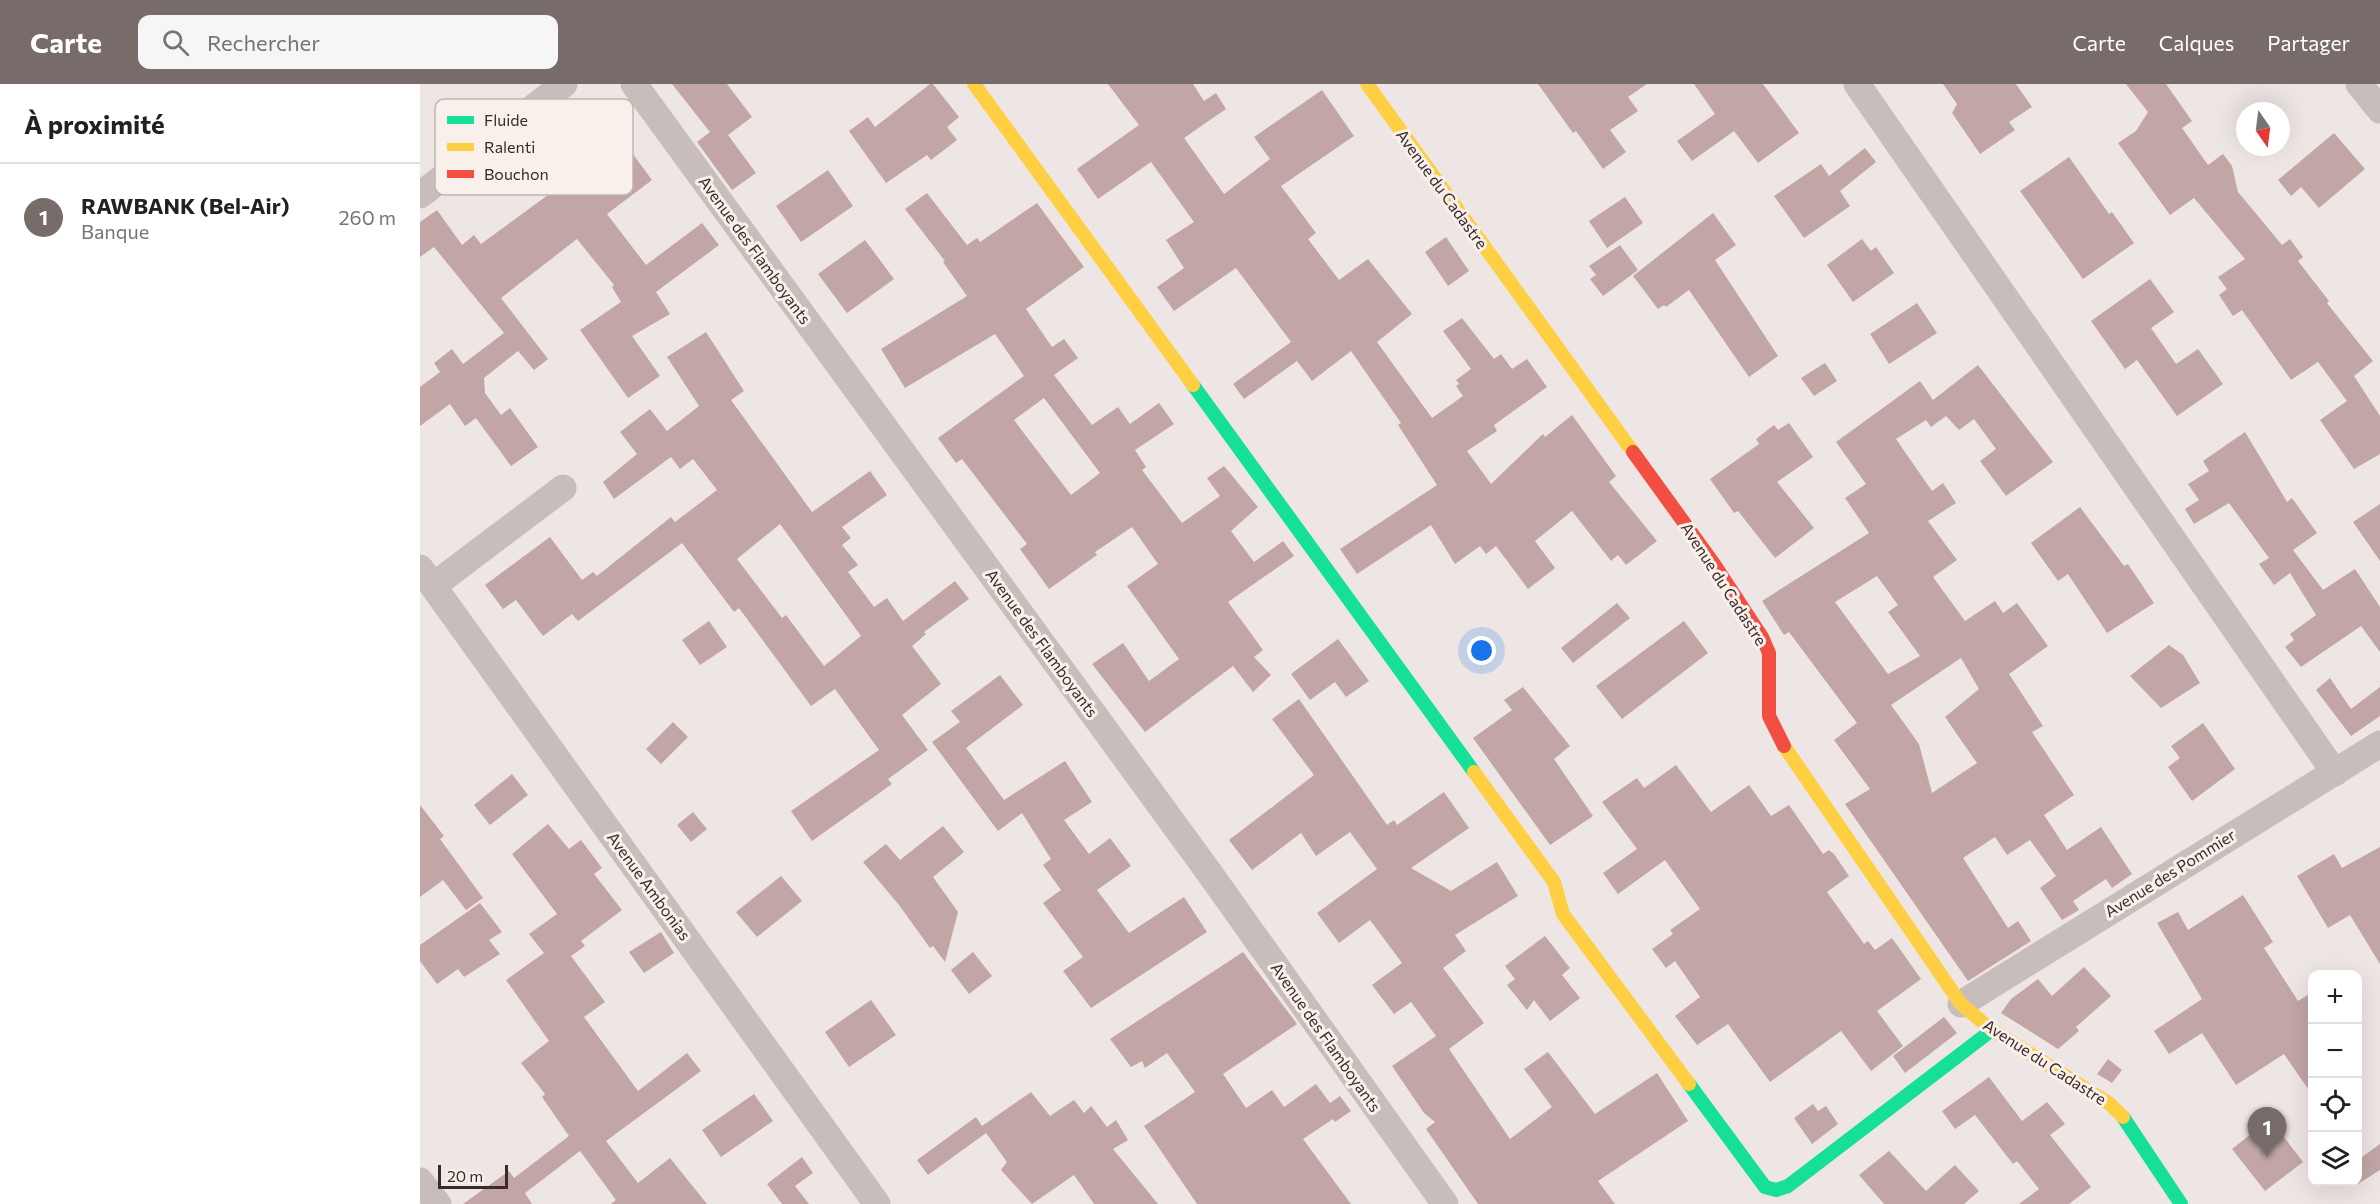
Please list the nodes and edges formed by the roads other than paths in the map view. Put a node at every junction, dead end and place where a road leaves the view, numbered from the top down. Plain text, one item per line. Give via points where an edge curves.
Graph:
1 (564, 84) edge
2 (634, 84) edge
3 (974, 84) edge
4 (1367, 84) edge
5 (1857, 84) edge
6 (2359, 84) edge
7 (545, 99) edge
8 (2380, 110) edge
9 (435, 183) edge
10 (420, 195) edge
11 (563, 488) dead end
12 (427, 577) edge
13 (2380, 744) edge
14 (2335, 772) junction
15 (1960, 1004) junction
16 (1992, 1030) junction
17 (420, 1181) edge
18 (438, 1204) edge
19 (877, 1204) edge
20 (1445, 1204) edge
21 (2181, 1204) edge

1 - 7 street
2 - 20 street, Avenue des Flamboyants via 1208,871
3 - 16 street via 1554,882 1563,914 1765,1187 1776,1190 1788,1186
4 - 15 street, Avenue du Cadastre via 1714,564 1762,637 1768,654 1769,716 1774,730
5 - 14 street
6 - 8 street
9 - 10 street
11 - 12 street
12 - 19 street, Avenue Ambonias
13 - 14 street, Avenue des Pommier
14 - 15 street, Avenue des Pommier
15 - 16 street, Avenue du Cadastre
16 - 21 street, Avenue du Cadastre via 2121,1114
17 - 18 street

